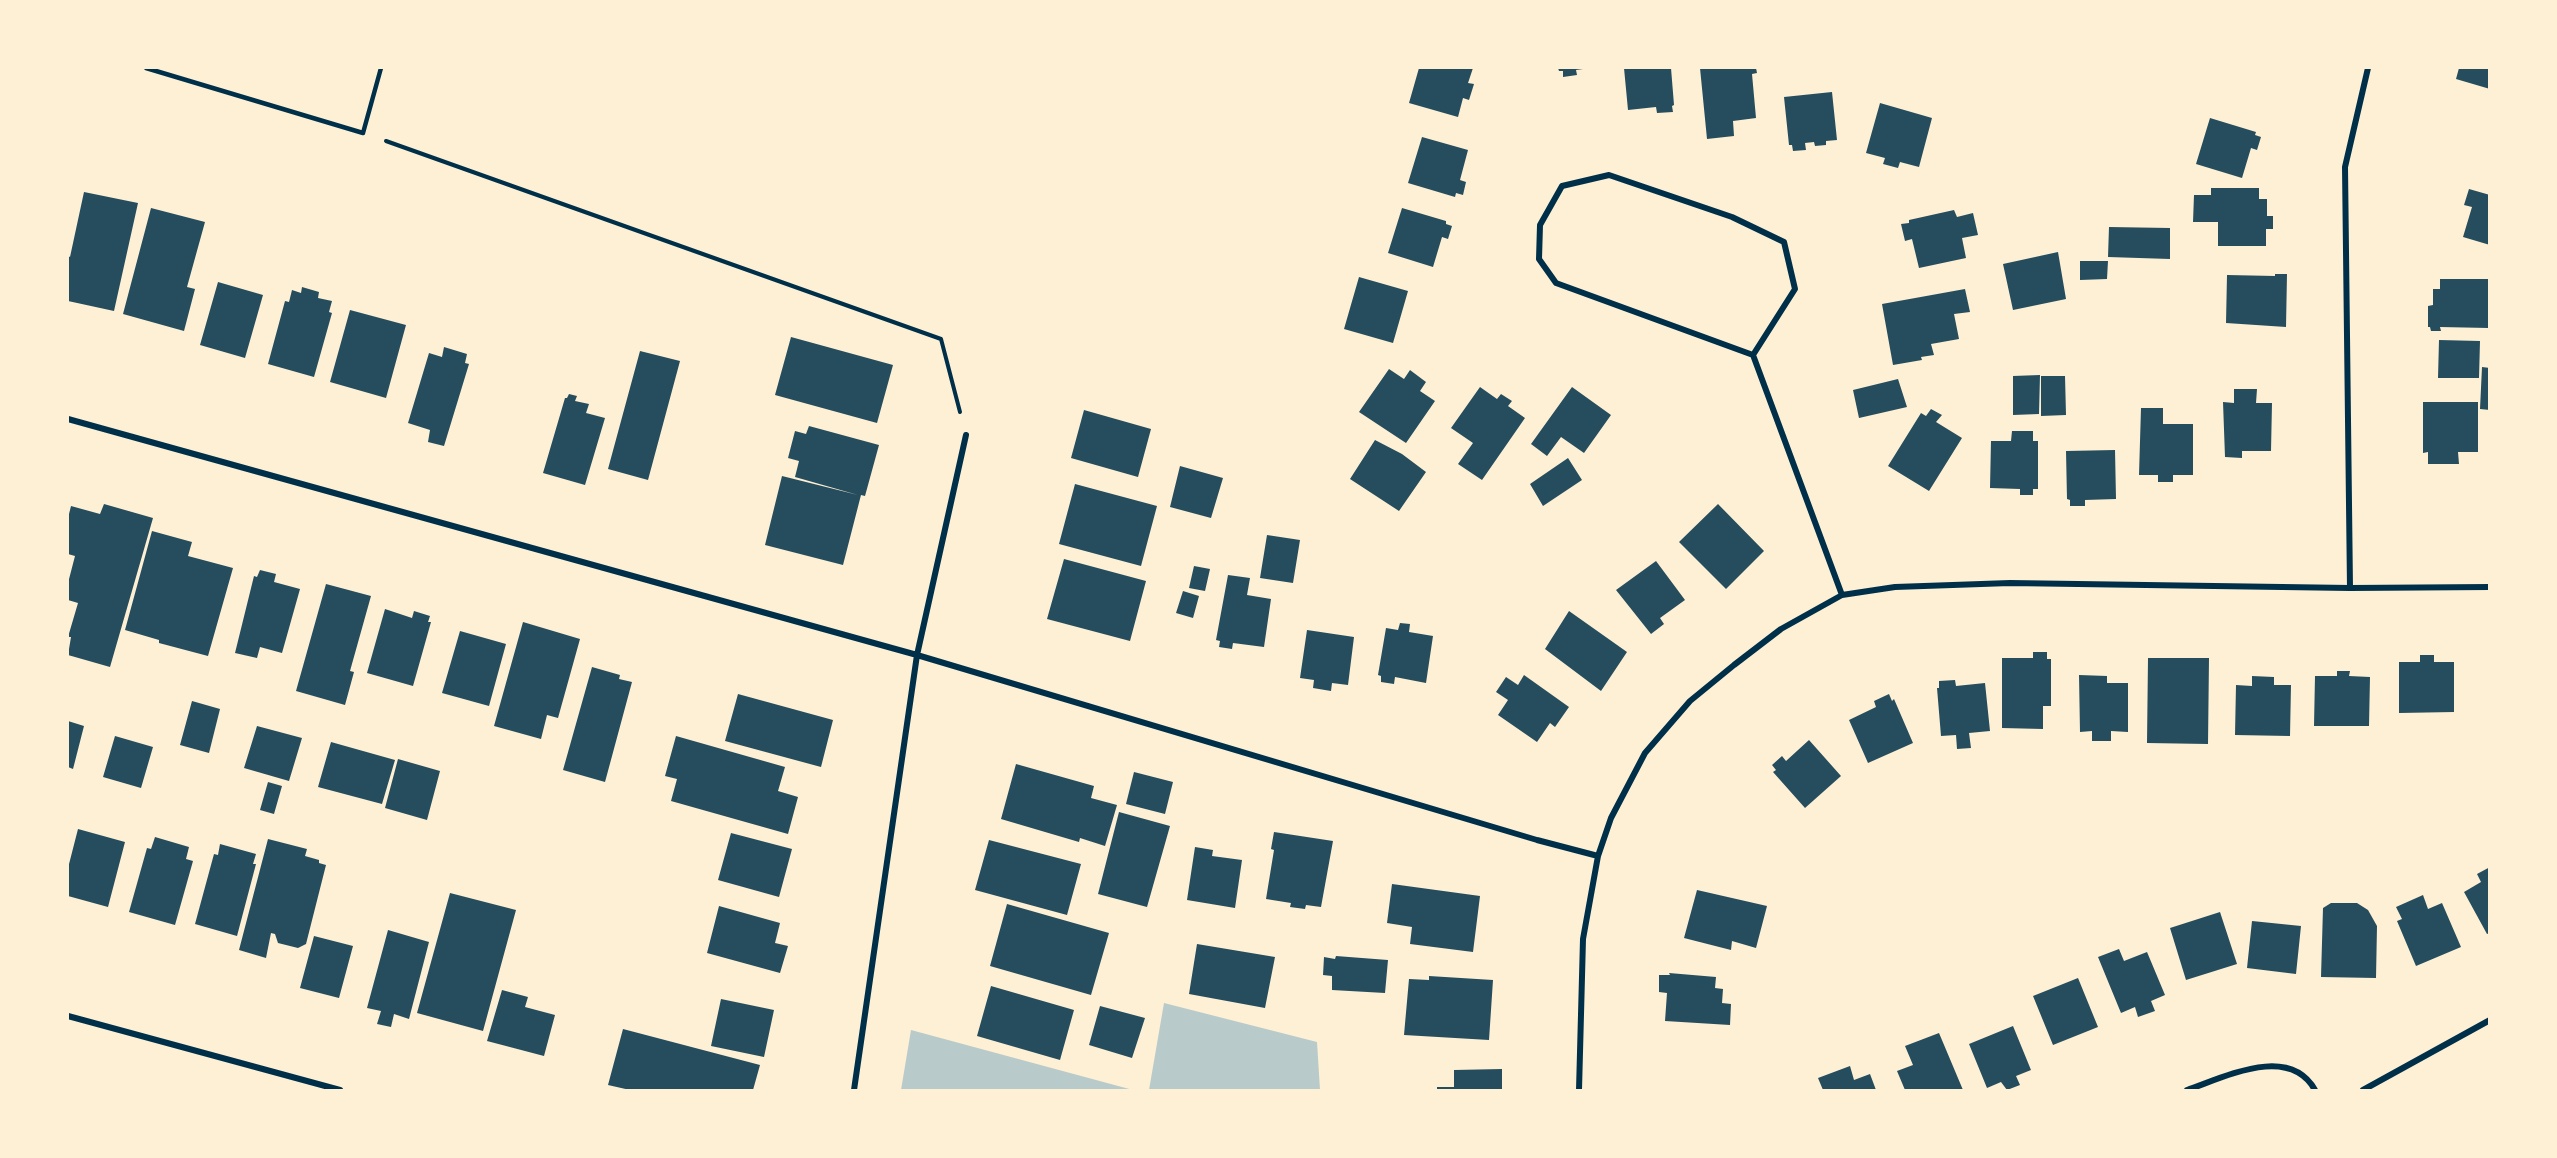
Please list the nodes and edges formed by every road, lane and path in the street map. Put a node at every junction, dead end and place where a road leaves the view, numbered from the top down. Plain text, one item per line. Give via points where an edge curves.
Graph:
1 (146, 68) edge
2 (381, 68) edge
3 (2368, 68) edge
4 (363, 133) junction
5 (1753, 355) junction
6 (68, 419) edge
7 (966, 435) joint
8 (2490, 587) edge
9 (2350, 588) junction
10 (1842, 595) junction
11 (917, 655) junction
12 (1598, 856) junction
13 (68, 1016) edge
14 (2490, 1020) edge
15 (340, 1090) edge
16 (854, 1090) edge
17 (1579, 1090) edge
18 (2187, 1090) edge
19 (2315, 1090) edge
20 (2363, 1090) edge

1 - 4 lane
2 - 4 lane
3 - 9 street via 2345,167
4 - 7 path via 941,339
5 - 5 street via 1795,289 1784,243 1732,217 1609,175 1562,186 1540,225 1539,259 1556,283
5 - 10 street
6 - 11 street
7 - 11 street
8 - 9 street
9 - 10 street via 2010,583 1895,587
10 - 12 street via 1781,629 1690,701 1645,753 1611,818
11 - 12 street
11 - 16 street
12 - 17 street via 1583,939
13 - 15 street
14 - 20 street
18 - 19 street via 2270,1066 2299,1071

